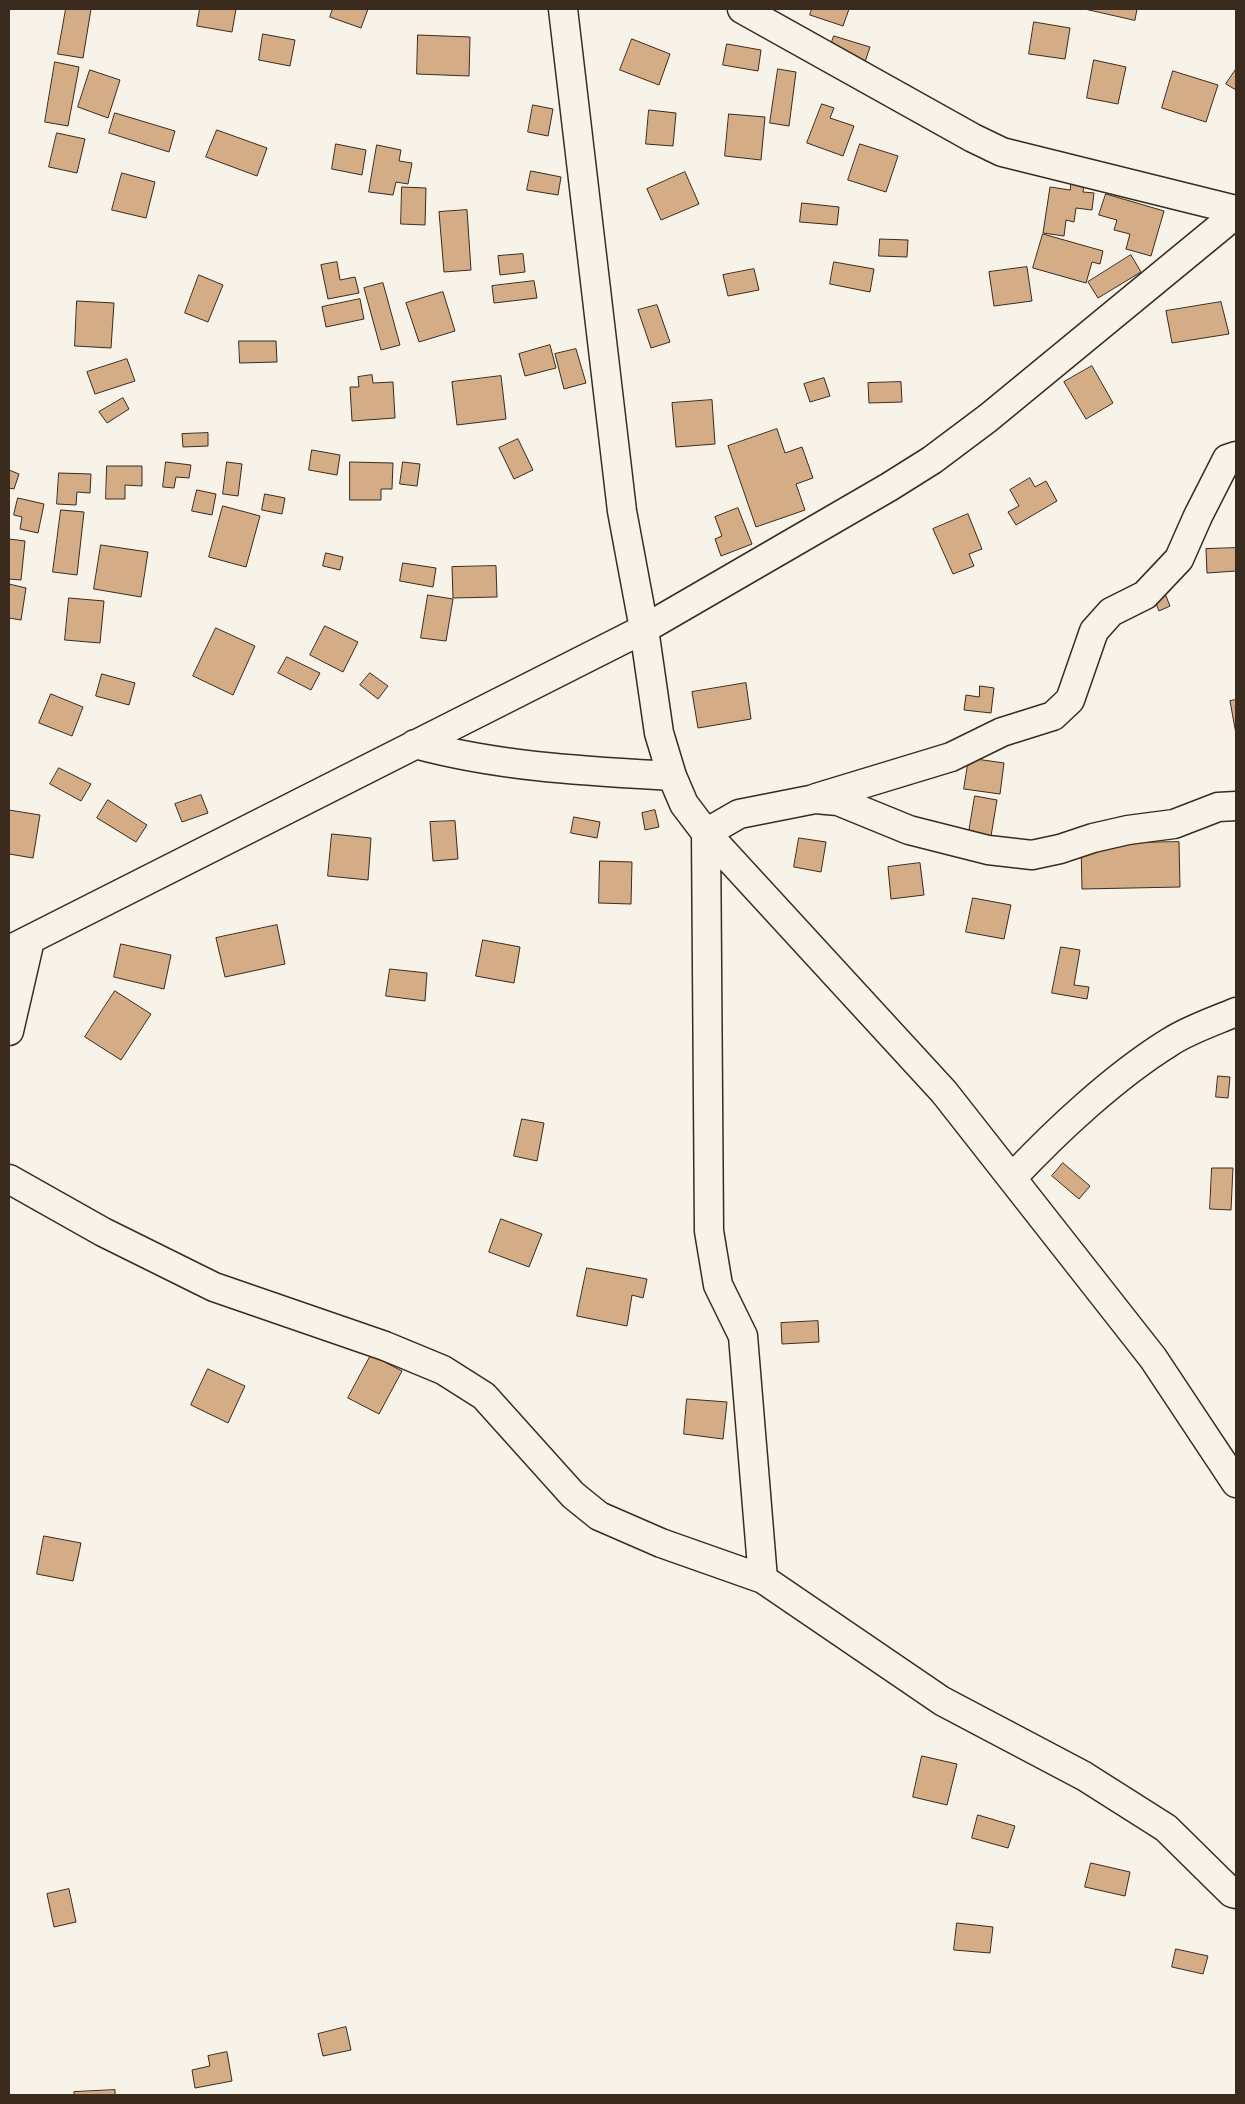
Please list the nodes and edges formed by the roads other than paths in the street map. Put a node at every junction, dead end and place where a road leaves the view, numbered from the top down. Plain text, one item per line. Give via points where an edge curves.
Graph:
1 (563, 9) edge
2 (742, 9) edge
3 (1236, 210) edge
4 (1236, 214) edge
5 (1236, 456) edge
6 (644, 628) junction
7 (415, 744) junction
8 (672, 776) junction
9 (814, 799) junction
10 (1236, 806) edge
11 (706, 833) junction
12 (19, 945) edge
13 (1236, 1012) edge
14 (9, 1031) edge
15 (1012, 1178) junction
16 (9, 1179) edge
17 (1236, 1483) edge
18 (763, 1579) junction
19 (1236, 1894) edge

1 - 6 street via 622,511
2 - 3 street via 1002,152
4 - 6 street via 988,418 932,460
5 - 9 street via 1227,460 1178,559 1145,595 1111,612 1094,631 1070,700 1053,716 1002,732 951,757
6 - 7 street
6 - 8 street via 659,733
7 - 8 street via 542,768
7 - 12 street
8 - 11 street via 684,804
9 - 10 street via 838,801 909,830 988,850 1032,855 1128,830 1174,824 1218,807
9 - 11 street via 739,814
11 - 15 street via 944,1092
11 - 18 street via 709,1231 718,1285 743,1336
12 - 14 street
13 - 15 street via 1171,1041 1126,1074 1043,1146
15 - 17 street via 1153,1358
16 - 18 street via 103,1232 214,1287 385,1346 443,1370 484,1396 573,1495 599,1516 661,1543
18 - 19 street via 942,1701 1084,1776 1166,1828

